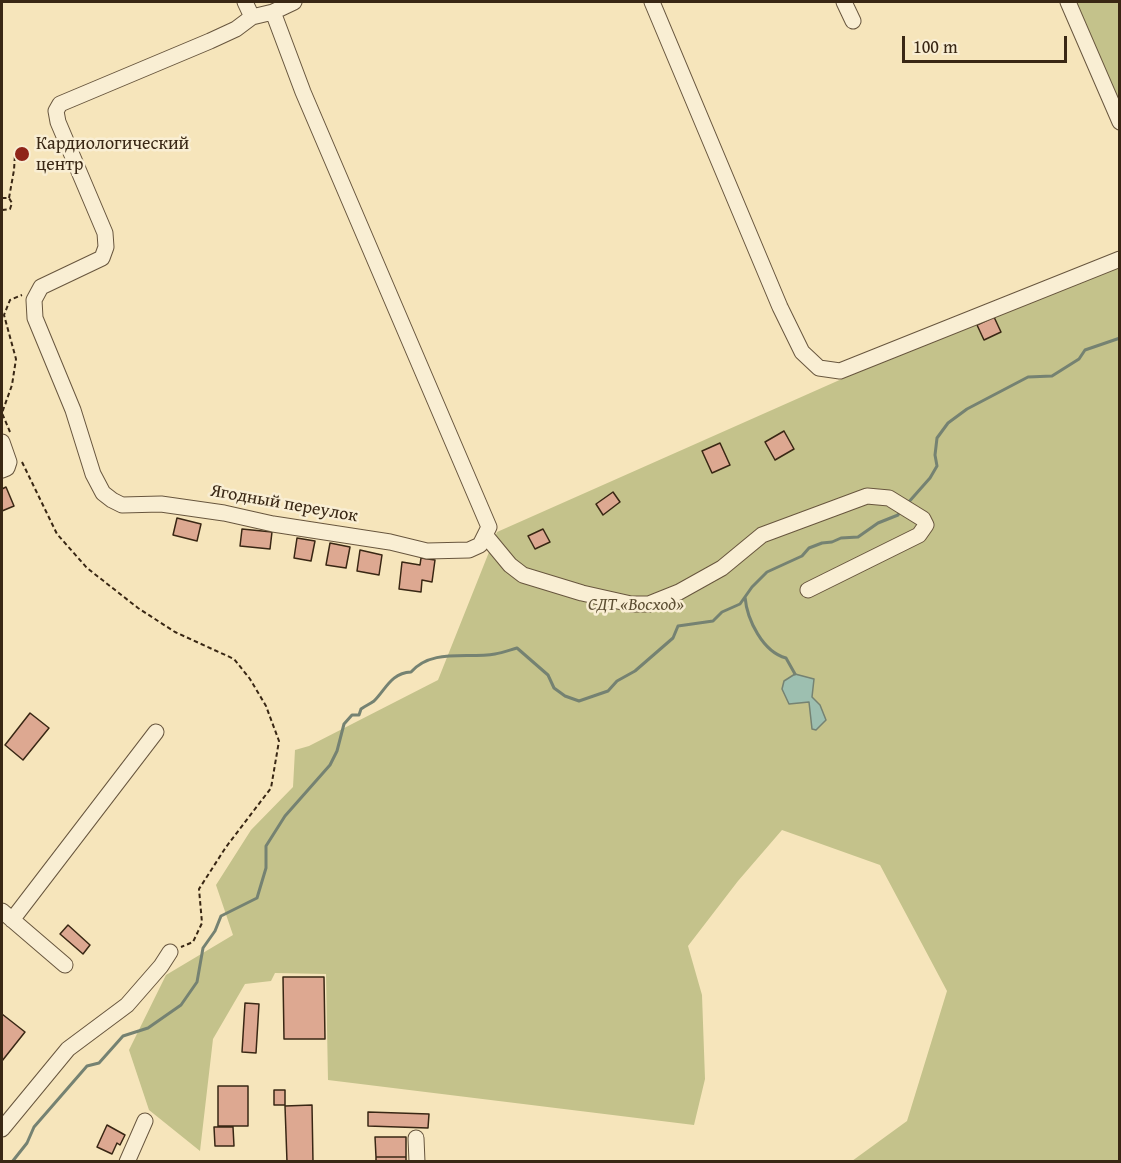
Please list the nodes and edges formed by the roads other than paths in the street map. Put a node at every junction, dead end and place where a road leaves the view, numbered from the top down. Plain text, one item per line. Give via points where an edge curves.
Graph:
1 (245, 2) edge
2 (294, 2) edge
3 (652, 2) edge
4 (844, 2) edge
5 (1068, 2) edge
6 (273, 12) junction
7 (252, 17) junction
8 (853, 21) dead end
9 (1119, 122) edge
10 (1119, 259) edge
11 (6, 438) edge
12 (2, 470) edge
13 (486, 536) junction
14 (808, 590) dead end
15 (156, 732) dead end
16 (7, 916) edge
17 (170, 952) road end
18 (65, 965) dead end
19 (145, 1121) dead end
20 (2, 1129) edge
21 (416, 1138) dead end
22 (127, 1161) edge
23 (417, 1161) edge

1 - 7 street
2 - 6 street
3 - 10 street via 780,307 802,352 819,368 840,371
4 - 8 street
5 - 9 street
6 - 7 street
6 - 13 street via 303,92 489,527
7 - 13 street, Ягодный переулок via 237,29 60,104 56,111 105,233 106,247 102,258 40,287 34,300 35,318 74,410 93,474 103,493 122,505 161,504 224,513 427,551 469,550 480,545
11 - 12 street via 9,462
13 - 14 street via 523,575 582,593 649,604 680,592 722,567 762,535 867,496 889,498 923,519 926,525 919,535
15 - 16 street
16 - 18 street
17 - 20 street via 127,1005 68,1049
19 - 22 street
21 - 23 street

